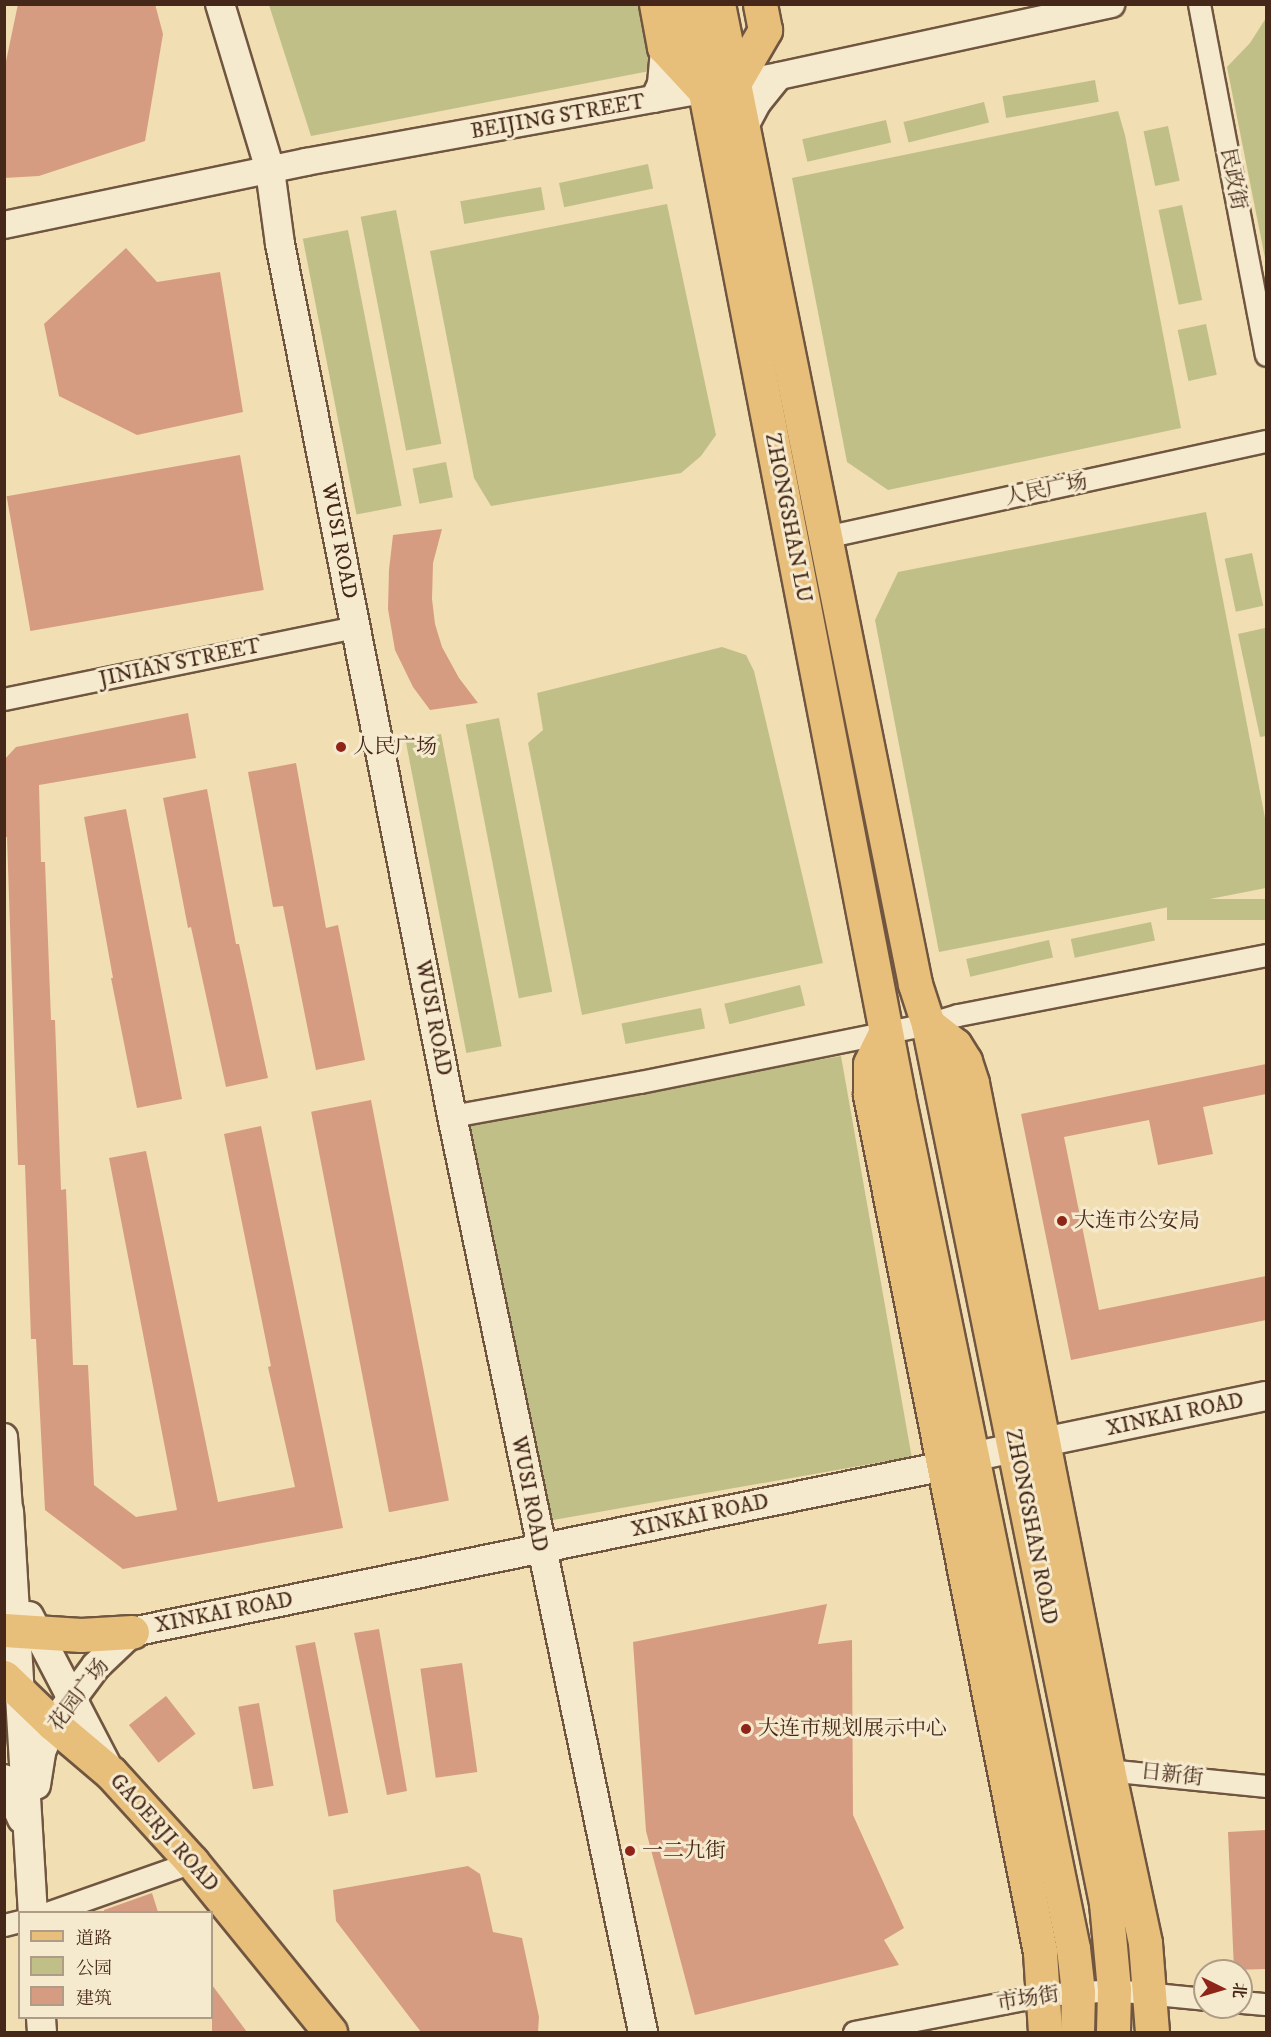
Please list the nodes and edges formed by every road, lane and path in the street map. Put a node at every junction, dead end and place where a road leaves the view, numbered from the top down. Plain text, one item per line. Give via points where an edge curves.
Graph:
1 (220, 4) edge
2 (656, 4) edge
3 (688, 4) edge
4 (717, 4) edge
5 (760, 4) edge
6 (1111, 4) edge
7 (1199, 4) edge
8 (664, 47) junction
9 (778, 76) junction
10 (719, 87) junction
11 (654, 99) junction
12 (743, 130) junction
13 (270, 170) junction
14 (4, 225) edge
15 (1266, 355) edge
16 (1266, 441) edge
17 (825, 537) junction
18 (356, 627) junction
19 (4, 699) edge
20 (1266, 955) edge
21 (928, 1024) junction
22 (886, 1031) junction
23 (452, 1116) junction
24 (1266, 1396) edge
25 (4, 1437) edge
26 (1030, 1445) junction
27 (957, 1462) junction
28 (9, 1511) junction
29 (4, 1548) edge
30 (540, 1549) junction
31 (20, 1631) edge
32 (132, 1632) junction
33 (978, 1638) junction
34 (12, 1683) edge
35 (62, 1712) junction
36 (1029, 1736) junction
37 (4, 1751) edge
38 (1093, 1769) junction
39 (111, 1773) junction
40 (4, 1779) edge
41 (1266, 1786) edge
42 (30, 1837) junction
43 (192, 1862) junction
44 (33, 1911) edge
45 (53, 1911) edge
46 (1114, 1990) junction
47 (1078, 1992) junction
48 (1150, 1994) junction
49 (1044, 1995) junction
50 (1193, 1998) edge
51 (330, 2032) edge
52 (643, 2032) edge
53 (854, 2032) edge
54 (1045, 2032) edge
55 (1063, 2032) edge
56 (1077, 2032) edge
57 (1113, 2032) edge
58 (1152, 2032) edge

1 - 13 main road, WUSI ROAD
2 - 8 main road
3 - 10 main road, ZHONGSHAN LU
4 - 10 main road, ZHONGSHAN LU
5 - 10 main road via 765,30
6 - 9 street, BEIJING STREET
7 - 15 street, 民政街
8 - 10 main road
8 - 11 street via 661,84
9 - 10 street, BEIJING STREET
9 - 12 street
10 - 11 street, BEIJING STREET
10 - 12 main road, ZHONGSHAN LU
10 - 22 main road, ZHONGSHAN LU
11 - 13 street, BEIJING STREET
12 - 17 main road, ZHONGSHAN LU
13 - 14 street, BEIJING STREET
13 - 18 main road, WUSI ROAD via 280,244
16 - 17 street, 人民广场
17 - 21 main road, ZHONGSHAN LU via 915,984
18 - 19 street, JINIAN STREET
18 - 23 main road, WUSI ROAD
20 - 21 street
21 - 22 street
21 - 26 main road via 955,1045 972,1083
22 - 23 street
22 - 27 main road via 870,1064 870,1095
23 - 30 main road, WUSI ROAD
24 - 26 main road, XINKAI ROAD
25 - 28 street
26 - 27 main road, XINKAI ROAD
26 - 38 main road
27 - 30 main road, XINKAI ROAD
27 - 33 main road
27 - 36 main road, ZHONGSHAN ROAD
28 - 29 main road
28 - 31 main road
30 - 32 main road, XINKAI ROAD
30 - 52 main road, WUSI ROAD
31 - 32 main road via 81,1635
31 - 34 main road
31 - 35 main road
32 - 35 main road, 花园广场 via 96,1666
32 - 39 main road via 93,1686 91,1711
33 - 36 main road
33 - 49 main road via 1040,1952
34 - 35 main road, GAOERJI ROAD
34 - 42 main road
35 - 39 main road, GAOERJI ROAD
35 - 42 main road, 花园广场 via 41,1752
36 - 47 main road, ZHONGSHAN ROAD via 1073,1948
37 - 42 main road
38 - 41 street, 日新街
38 - 46 main road
38 - 48 main road via 1145,1943
39 - 43 main road, GAOERJI ROAD
40 - 42 main road
42 - 44 main road
43 - 45 street
43 - 51 main road, GAOERJI ROAD
46 - 47 street, 市场街
46 - 48 street, 市场街
46 - 57 main road
47 - 49 street, 市场街
47 - 55 main road
47 - 56 main road, ZHONGSHAN ROAD
48 - 50 street, 市场街
48 - 58 main road
49 - 53 street, 市场街
49 - 54 main road

